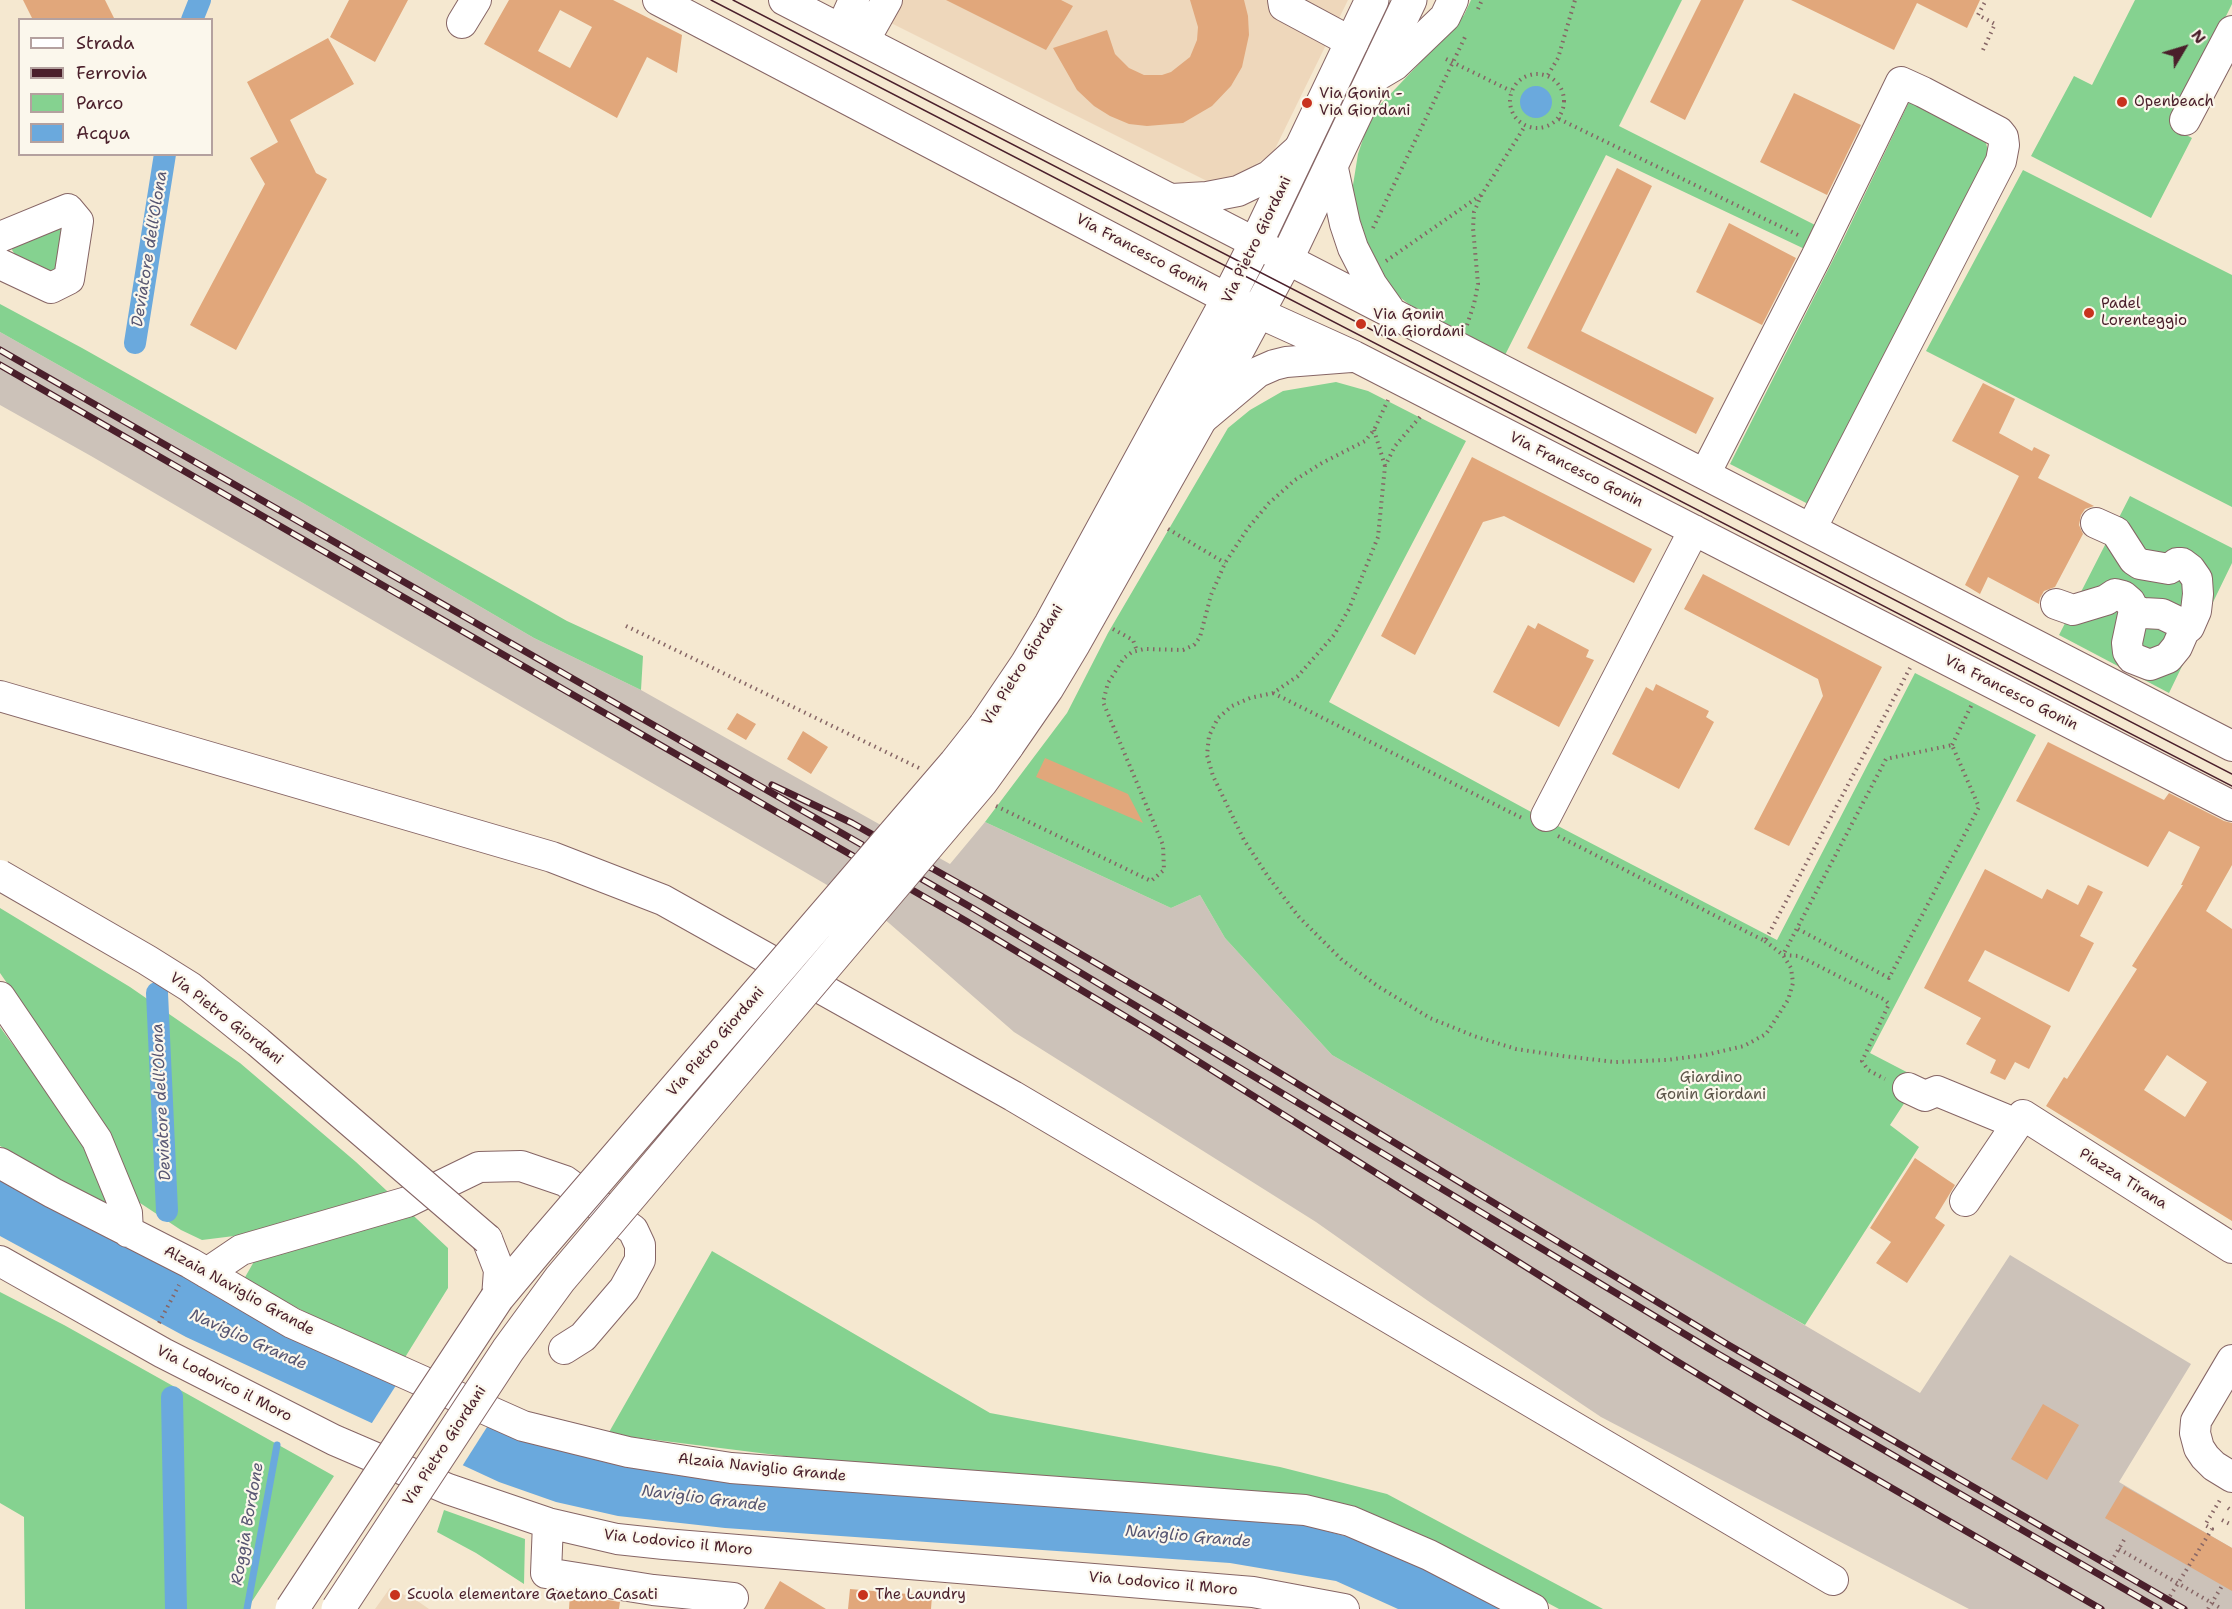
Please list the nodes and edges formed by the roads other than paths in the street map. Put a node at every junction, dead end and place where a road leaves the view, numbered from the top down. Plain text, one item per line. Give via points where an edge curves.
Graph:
1 (658, 0) edge
2 (784, 0) edge
3 (854, 0) edge
4 (887, 0) edge
5 (1283, 0) edge
6 (1372, 0) edge
7 (1410, 0) edge
8 (1465, 5) edge
9 (2232, 31) edge
10 (853, 35) junction
11 (1353, 42) junction
12 (1373, 78) junction
13 (2185, 120) dead end
14 (1302, 146) junction
15 (1332, 164) junction
16 (1172, 199) junction
17 (0, 237) edge
18 (1256, 243) junction
19 (1287, 258) junction
20 (0, 264) edge
21 (1242, 306) junction
22 (1390, 312) junction
23 (1354, 356) junction
24 (1198, 423) junction
25 (1705, 474) junction
26 (2096, 523) dead end
27 (1811, 529) junction
28 (1694, 530) junction
29 (2169, 569) junction
30 (2056, 604) dead end
31 (2132, 606) junction
32 (2189, 627) junction
33 (0, 696) edge
34 (996, 736) junction
35 (2232, 746) edge
36 (2232, 806) edge
37 (1543, 824) road end
38 (0, 875) edge
39 (0, 997) edge
40 (1908, 1088) road end
41 (2017, 1124) junction
42 (0, 1163) edge
43 (1965, 1201) dead end
44 (128, 1232) junction
45 (487, 1239) junction
46 (543, 1243) junction
47 (2232, 1248) edge
48 (0, 1261) edge
49 (207, 1273) junction
50 (497, 1298) junction
51 (564, 1349) dead end
52 (2232, 1360) edge
53 (2226, 1489) edge
54 (548, 1523) junction
55 (664, 1544) junction
56 (747, 1552) junction
57 (1833, 1580) dead end
58 (653, 1590) junction
59 (731, 1604) edge
60 (292, 1609) edge
61 (338, 1609) edge
62 (1344, 1609) edge
63 (1533, 1609) edge

1 - 21 street, Via Francesco Gonin
2 - 10 street
3 - 10 street
4 - 10 street
5 - 11 street via 1284,6
6 - 11 main road, Via Pietro Giordani
7 - 12 main road, Via Pietro Giordani
8 - 12 street via 1444,17 1395,65
9 - 13 street
10 - 16 street
11 - 14 main road, Via Pietro Giordani
12 - 15 main road, Via Pietro Giordani
14 - 16 street via 1269,176 1238,191
14 - 18 main road, Via Pietro Giordani
15 - 19 main road, Via Pietro Giordani
15 - 22 street via 1353,248
16 - 18 street
17 - 20 street via 68,209 78,221 69,279 51,288
18 - 19 street
18 - 21 main road, Via Pietro Giordani
19 - 21 main road, Via Pietro Giordani
19 - 22 street
21 - 23 street, Via Francesco Gonin
21 - 24 main road, Via Pietro Giordani
21 - 34 main road, Via Pietro Giordani via 1027,664
22 - 25 street
23 - 24 street, Via Pietro Giordani via 1274,365 1258,372
23 - 28 street, Via Francesco Gonin
24 - 34 main road, Via Pietro Giordani via 1047,688
25 - 27 street
25 - 27 street via 1901,82 1999,132 2004,145 2001,161
26 - 29 street via 2116,532 2140,564
27 - 35 street
28 - 36 street, Via Francesco Gonin
28 - 37 street
29 - 31 street
29 - 32 street via 2182,563 2197,579 2196,610
30 - 31 street via 2073,610 2115,594
31 - 32 street
31 - 32 street via 2128,652 2141,663 2150,665 2168,658
33 - 57 street via 552,857 663,900 1013,1096
34 - 46 main road, Via Pietro Giordani, bridge via 955,764
34 - 61 main road, Via Pietro Giordani, bridge via 973,791 560,1279 508,1350
38 - 45 street, Via Pietro Giordani, bridge via 190,987
39 - 44 street via 97,1140 127,1214
40 - 41 street via 1926,1096 1937,1091
41 - 43 street
41 - 47 street, Piazza Tirana via 2023,1115
42 - 44 street, Alzaia Naviglio Grande
44 - 49 street, Alzaia Naviglio Grande
45 - 46 street, Via Pietro Giordani via 519,1249
45 - 50 street, Via Pietro Giordani via 499,1270
46 - 50 main road, Via Pietro Giordani
48 - 54 street, Via Lodovico il Moro via 163,1353 334,1440 448,1490
49 - 51 street via 241,1250 407,1202 479,1167 521,1166 565,1181 633,1230 640,1245 640,1260 624,1289 583,1337
49 - 63 street, Alzaia Naviglio Grande via 292,1323 523,1426 628,1452 731,1468 1305,1510 1350,1521 1429,1555
50 - 60 main road, Via Pietro Giordani, bridge
52 - 53 street via 2196,1421 2195,1433
54 - 55 street, Via Lodovico il Moro via 617,1539
54 - 58 street via 536,1579
55 - 56 street, Via Lodovico il Moro
55 - 58 street
56 - 59 street
56 - 62 street, Via Lodovico il Moro via 1253,1592
58 - 59 street

